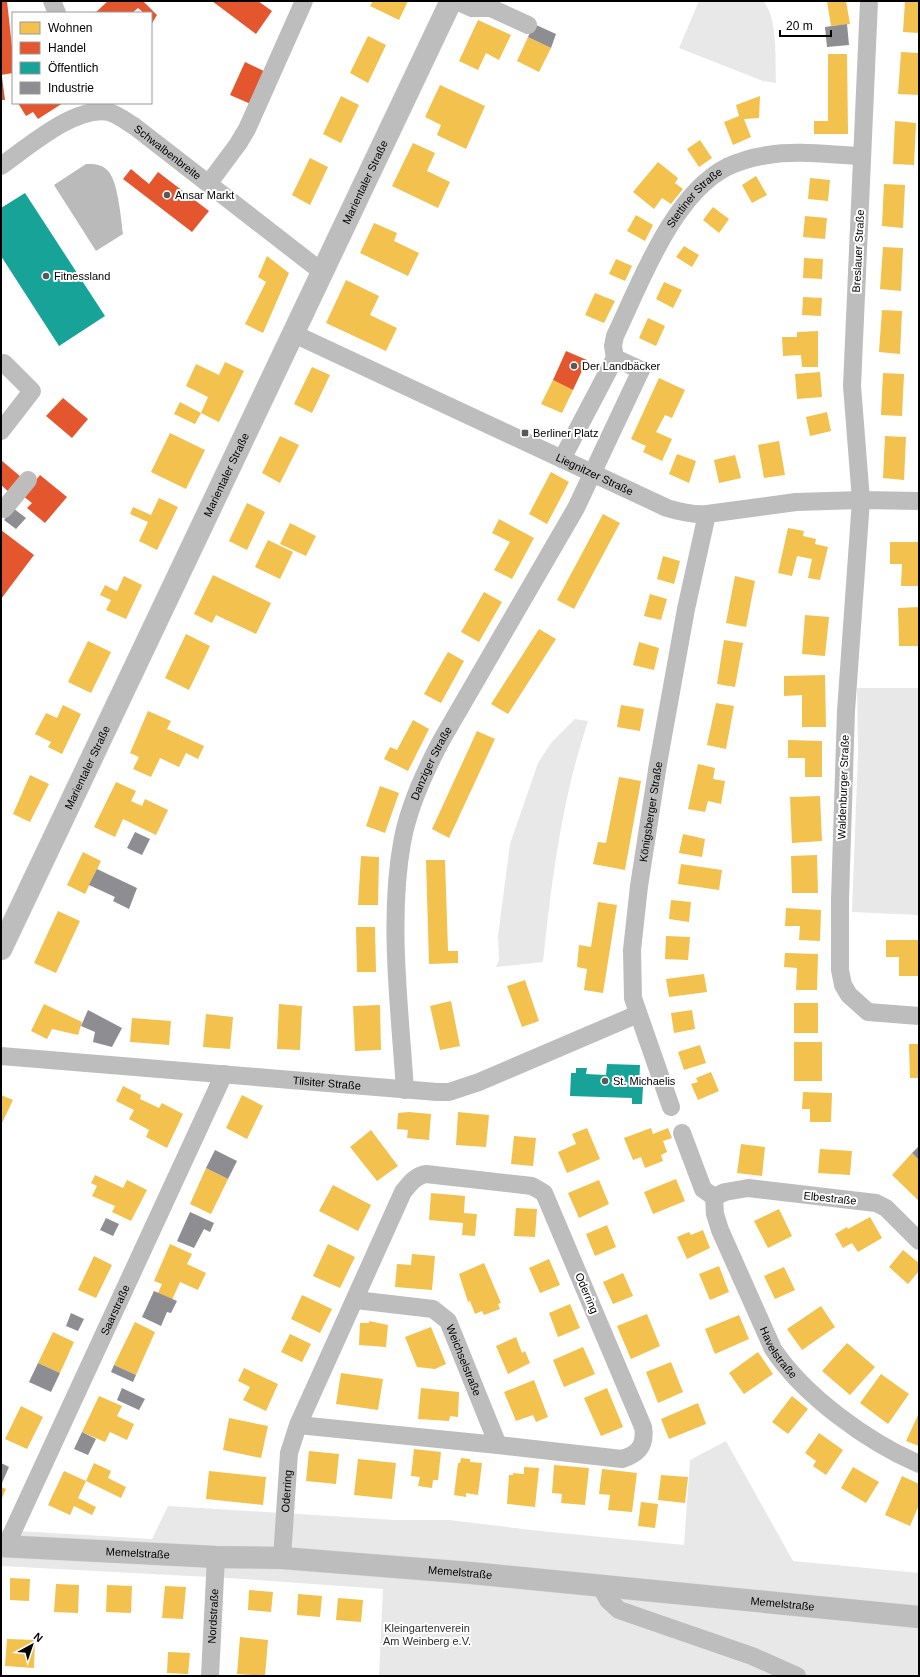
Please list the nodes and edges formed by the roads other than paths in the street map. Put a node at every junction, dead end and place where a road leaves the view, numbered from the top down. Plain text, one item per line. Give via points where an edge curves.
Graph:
1 (52, 1) edge
2 (304, 1) edge
3 (451, 1) edge
4 (457, 1) edge
5 (870, 1) edge
6 (57, 12) edge
7 (528, 25) dead end
8 (106, 108) edge
9 (862, 156) junction
10 (1, 166) edge
11 (209, 183) junction
12 (322, 272) junction
13 (292, 333) junction
14 (615, 358) junction
15 (2, 362) edge
16 (1, 431) edge
17 (562, 459) junction
18 (594, 473) junction
19 (28, 480) dead end
20 (862, 500) junction
21 (919, 501) edge
22 (1, 507) edge
23 (707, 514) junction
24 (3, 939) edge
25 (638, 1014) junction
26 (919, 1016) edge
27 (1, 1056) edge
28 (224, 1074) junction
29 (405, 1090) junction
30 (671, 1107) dead end
31 (682, 1134) dead end
32 (720, 1194) junction
33 (919, 1241) edge
34 (356, 1300) junction
35 (298, 1426) junction
36 (498, 1445) junction
37 (919, 1464) edge
38 (3, 1546) edge
39 (216, 1557) junction
40 (282, 1558) junction
41 (600, 1585) junction
42 (919, 1617) edge
43 (210, 1676) edge
44 (797, 1676) edge

1 - 6 street
2 - 11 street via 247,129
3 - 12 main road, Marientaler Straße
4 - 7 street via 472,8 491,8
5 - 9 street, Breslauer Straße
8 - 10 street, Schwalbenbreite via 86,112 70,119
8 - 11 street, Schwalbenbreite
9 - 14 street, Stettiner Straße via 799,153 769,155 740,162 713,177 687,202 666,231 615,336
9 - 20 street, Breslauer Straße via 852,386
11 - 12 street, Schwalbenbreite
12 - 13 main road, Marientaler Straße
13 - 17 street, Liegnitzer Straße
13 - 24 main road, Marientaler Straße
14 - 17 street
14 - 18 street via 641,370
15 - 16 street via 32,391
17 - 18 street, Liegnitzer Straße
18 - 23 street, Liegnitzer Straße via 667,508 692,515
18 - 29 street, Danziger Straße via 539,576 441,741 427,769 408,821 399,866 396,913
19 - 22 street via 4,509
20 - 21 street, Liegnitzer Straße
20 - 23 street, Liegnitzer Straße via 796,502
20 - 26 street, Waldenburger Straße via 846,711 840,970 843,985 849,995 868,1012
23 - 25 street, Königsberger Straße via 686,609 658,764 634,920 633,998
25 - 29 street, Tilsiter Straße via 465,1087 437,1092
25 - 30 street, Königsberger Straße
27 - 28 street, Tilsiter Straße
28 - 29 street, Tilsiter Straße
28 - 38 street, Saarstraße
31 - 32 street via 703,1189
32 - 33 street, Elbestraße via 748,1188 876,1203 886,1208
32 - 37 street, Havelstraße via 715,1214 720,1230 772,1349 781,1362 807,1390 866,1436
34 - 35 street, Oderring
34 - 36 street, Weichselstraße via 433,1309 448,1321
34 - 36 street, Oderring via 403,1192 410,1182 422,1175 493,1180 532,1186 544,1193 643,1427 644,1443 636,1453 622,1459
35 - 36 street, Oderring
35 - 40 street, Oderring via 289,1453
38 - 39 main road, Memelstraße
39 - 40 main road, Memelstraße
39 - 43 street, Nordstraße
40 - 41 main road, Memelstraße
41 - 42 main road, Memelstraße
41 - 44 street via 608,1600 619,1610 752,1656

